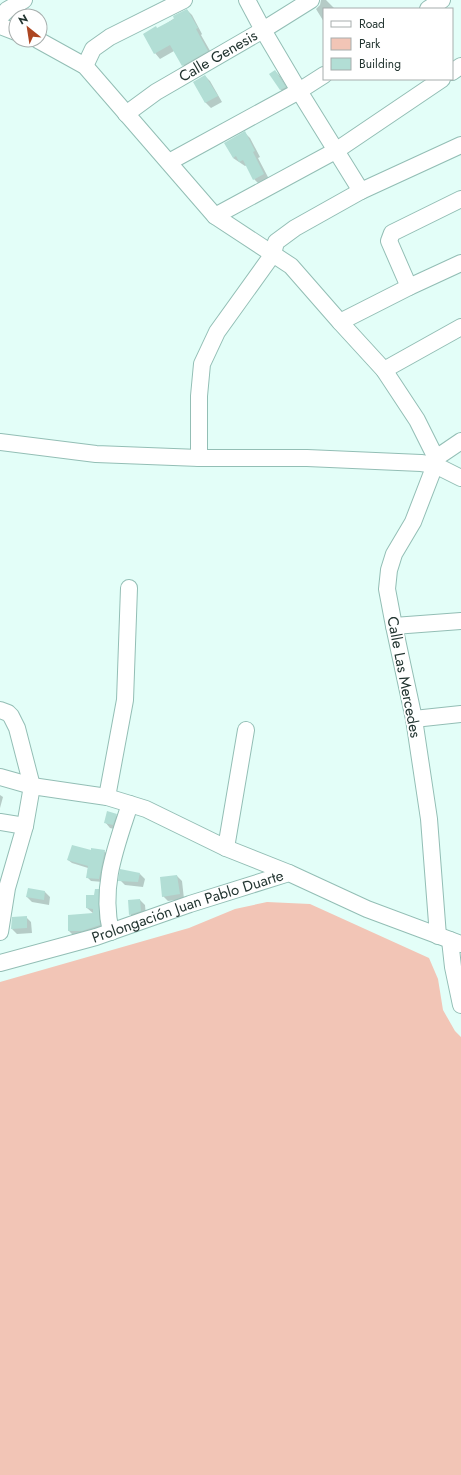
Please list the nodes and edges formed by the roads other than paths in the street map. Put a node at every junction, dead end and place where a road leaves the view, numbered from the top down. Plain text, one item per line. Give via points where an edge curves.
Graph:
1 (24, 0) edge
2 (184, 0) edge
3 (247, 0) edge
4 (311, 0) edge
5 (442, 0) edge
6 (430, 8) edge
7 (0, 17) edge
8 (263, 30) junction
9 (48, 46) edge
10 (85, 66) junction
11 (323, 76) edge
12 (441, 80) edge
13 (299, 91) junction
14 (126, 114) junction
15 (461, 144) edge
16 (337, 150) junction
17 (169, 162) junction
18 (361, 191) junction
19 (461, 199) edge
20 (215, 216) junction
21 (273, 254) junction
22 (461, 263) edge
23 (409, 287) junction
24 (340, 322) junction
25 (461, 327) edge
26 (384, 370) junction
27 (461, 441) edge
28 (0, 442) edge
29 (199, 458) junction
30 (435, 461) junction
31 (461, 478) edge
32 (129, 588) dead end
33 (461, 621) edge
34 (394, 626) junction
35 (0, 710) edge
36 (461, 714) edge
37 (414, 719) junction
38 (246, 730) dead end
39 (0, 777) edge
40 (32, 786) junction
41 (107, 797) junction
42 (130, 804) junction
43 (0, 822) edge
44 (25, 826) junction
45 (226, 848) junction
46 (289, 873) junction
47 (4, 888) edge
48 (0, 932) edge
49 (111, 932) junction
50 (450, 940) edge
51 (0, 963) edge
52 (461, 1005) edge

1 - 7 street
2 - 10 street via 110,37 93,49
3 - 8 street
4 - 8 street, Calle Genesis
5 - 6 street
8 - 13 street
8 - 14 street, Calle Genesis via 156,92
9 - 10 street
10 - 14 street
11 - 13 street
12 - 16 street
13 - 16 street
13 - 17 street
14 - 17 street
15 - 18 street
16 - 18 street
16 - 20 street
17 - 20 street
18 - 21 street via 295,228 276,242
19 - 23 street via 392,233 389,241
20 - 21 street
21 - 24 street via 291,266
21 - 29 street via 217,332 202,364
22 - 23 street
23 - 24 street
24 - 26 street
25 - 26 street
26 - 30 street via 417,420
27 - 30 street
28 - 29 street via 96,454
29 - 30 street via 307,458 422,463
30 - 31 street
30 - 34 street, Calle Las Mercedes via 413,522 394,554 389,570 387,589
32 - 41 street via 125,700
33 - 34 street
34 - 37 street, Calle Las Mercedes
35 - 40 street via 11,716 17,728
36 - 37 street
37 - 50 street, Calle Las Mercedes
38 - 45 street
39 - 40 street
40 - 41 street
40 - 44 street
41 - 42 street
42 - 45 street via 146,809
42 - 49 street via 116,848 107,890 106,907
43 - 44 street
44 - 47 street
45 - 46 street
46 - 49 street, Prolongación Juan Pablo Duarte
46 - 50 street, Prolongación Juan Pablo Duarte via 367,909
47 - 48 street
49 - 51 street, Prolongación Juan Pablo Duarte
50 - 52 street, Calle Las Mercedes

